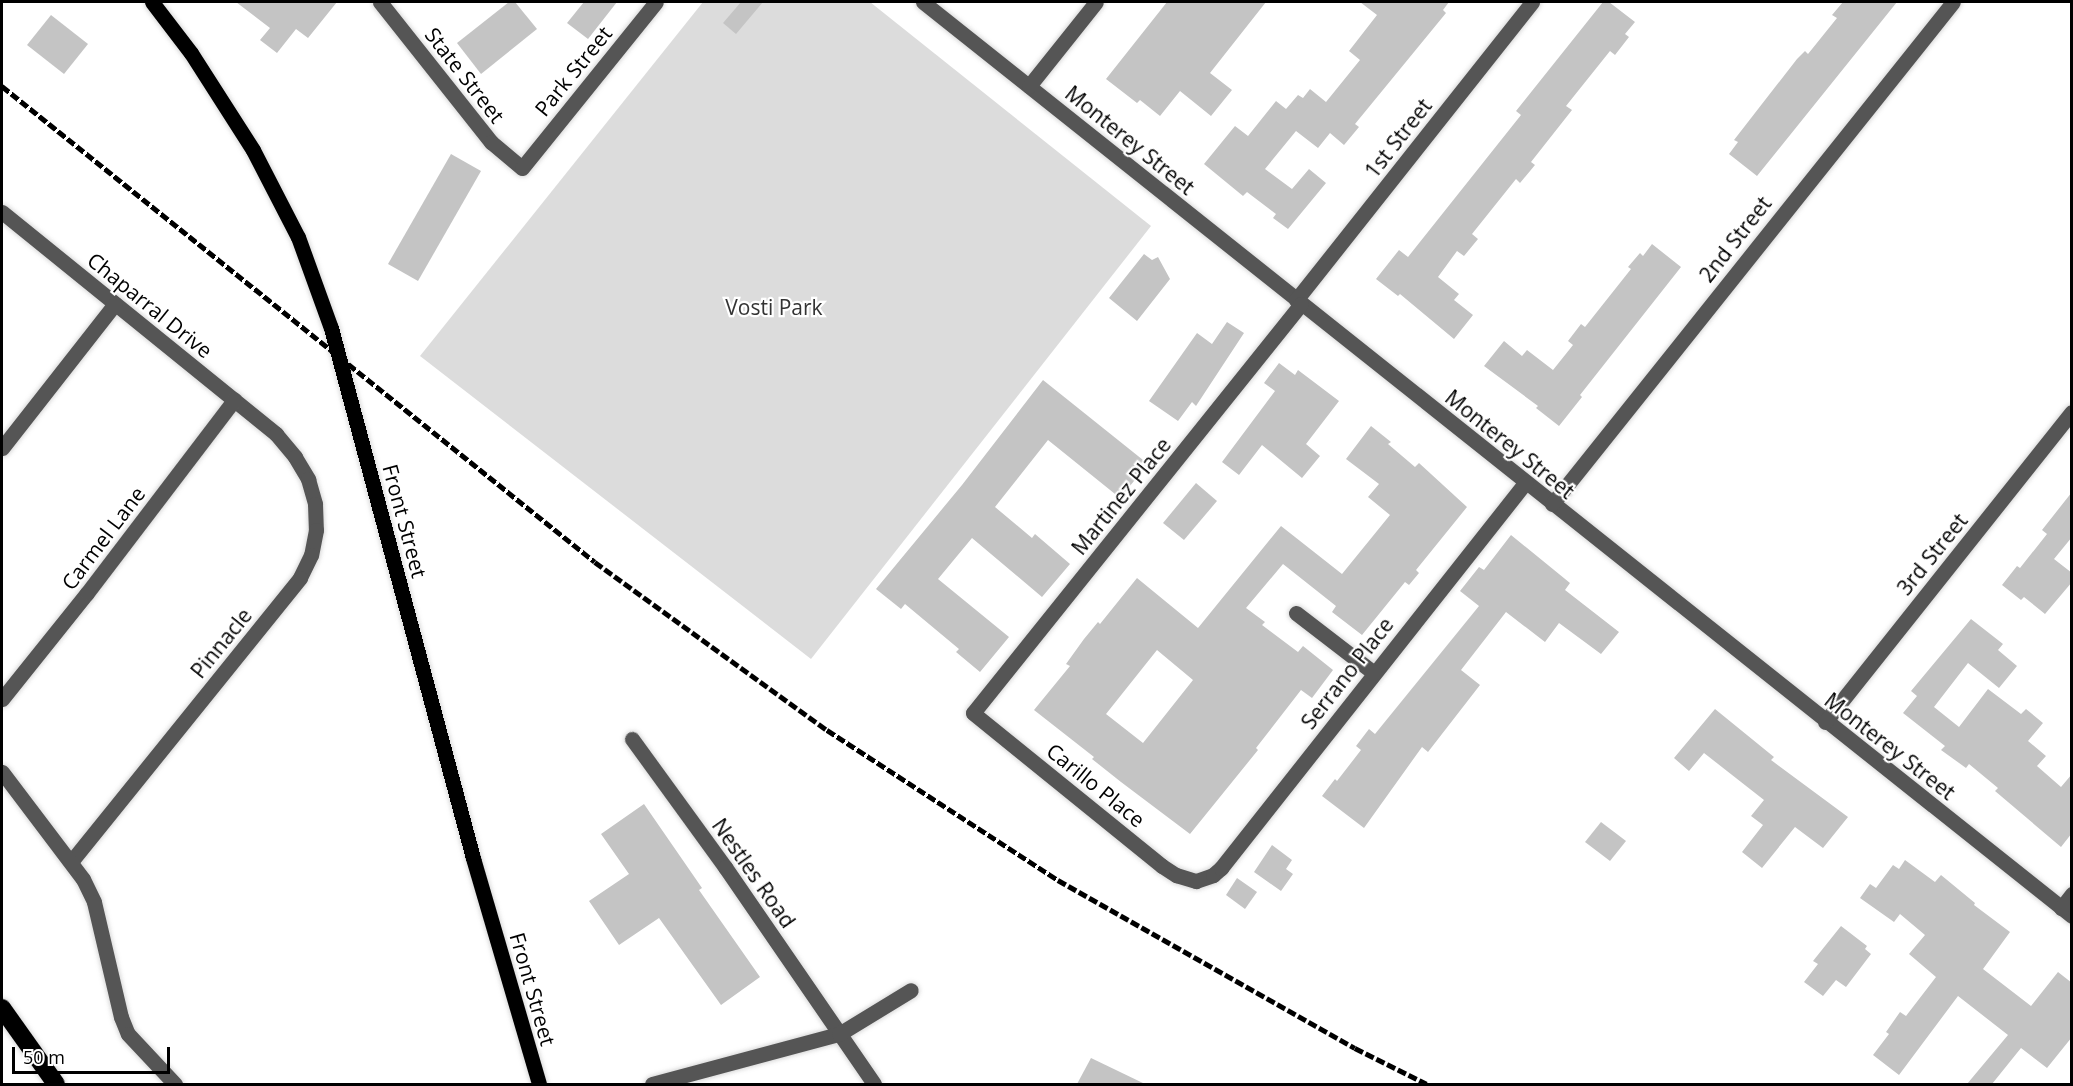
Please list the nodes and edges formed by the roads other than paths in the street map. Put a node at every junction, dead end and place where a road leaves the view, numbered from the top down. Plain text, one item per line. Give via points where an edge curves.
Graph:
1 (152, 2) edge
2 (381, 2) edge
3 (656, 2) edge
4 (923, 2) edge
5 (1096, 2) edge
6 (1533, 2) edge
7 (1953, 2) edge
8 (1029, 86) junction
9 (522, 168) joint
10 (2, 212) edge
11 (1298, 302) junction
12 (115, 304) junction
13 (234, 400) junction
14 (2072, 412) edge
15 (271, 430) joint
16 (2, 448) edge
17 (1525, 483) junction
18 (1552, 504) junction
19 (1296, 613) dead end
20 (1374, 673) junction
21 (2, 699) edge
22 (973, 713) joint
23 (1825, 722) junction
24 (632, 739) dead end
25 (2, 772) edge
26 (71, 862) junction
27 (1196, 881) joint
28 (2072, 894) edge
29 (2066, 912) edge
30 (911, 990) dead end
31 (2, 1008) edge
32 (839, 1034) junction
33 (56, 1084) edge
34 (176, 1084) edge
35 (539, 1084) edge
36 (652, 1084) edge
37 (874, 1084) edge

1 - 35 main road, Front Street via 191,53 252,150 298,237 331,328 473,858
2 - 9 street, State Street via 491,142
3 - 9 street, Park Street
4 - 8 street, Monterey Street
5 - 8 street
6 - 11 street, 1st Street
7 - 18 street, 2nd Street
8 - 11 street, Monterey Street
10 - 12 street, Chaparral Drive
11 - 17 street, Monterey Street
11 - 22 street, Martinez Place
12 - 13 street, Chaparral Drive
12 - 16 street
13 - 15 street, Chaparral Drive
13 - 21 street, Carmel Lane
14 - 23 street, 3rd Street
15 - 26 street, Pinnacle via 308,479 315,504 316,530 311,555 300,578
17 - 18 street, Monterey Street
17 - 20 street, Serrano Place
18 - 23 street, Monterey Street
19 - 20 street
20 - 27 street, Serrano Place via 1221,868
22 - 27 street, Carillo Place via 1162,866
23 - 29 street, Monterey Street
24 - 32 street, Nestles Road
25 - 26 street
26 - 34 street via 94,902 120,1017 128,1034
28 - 29 street
30 - 32 street
31 - 33 highway
32 - 36 street
32 - 37 street, Nestles Road

